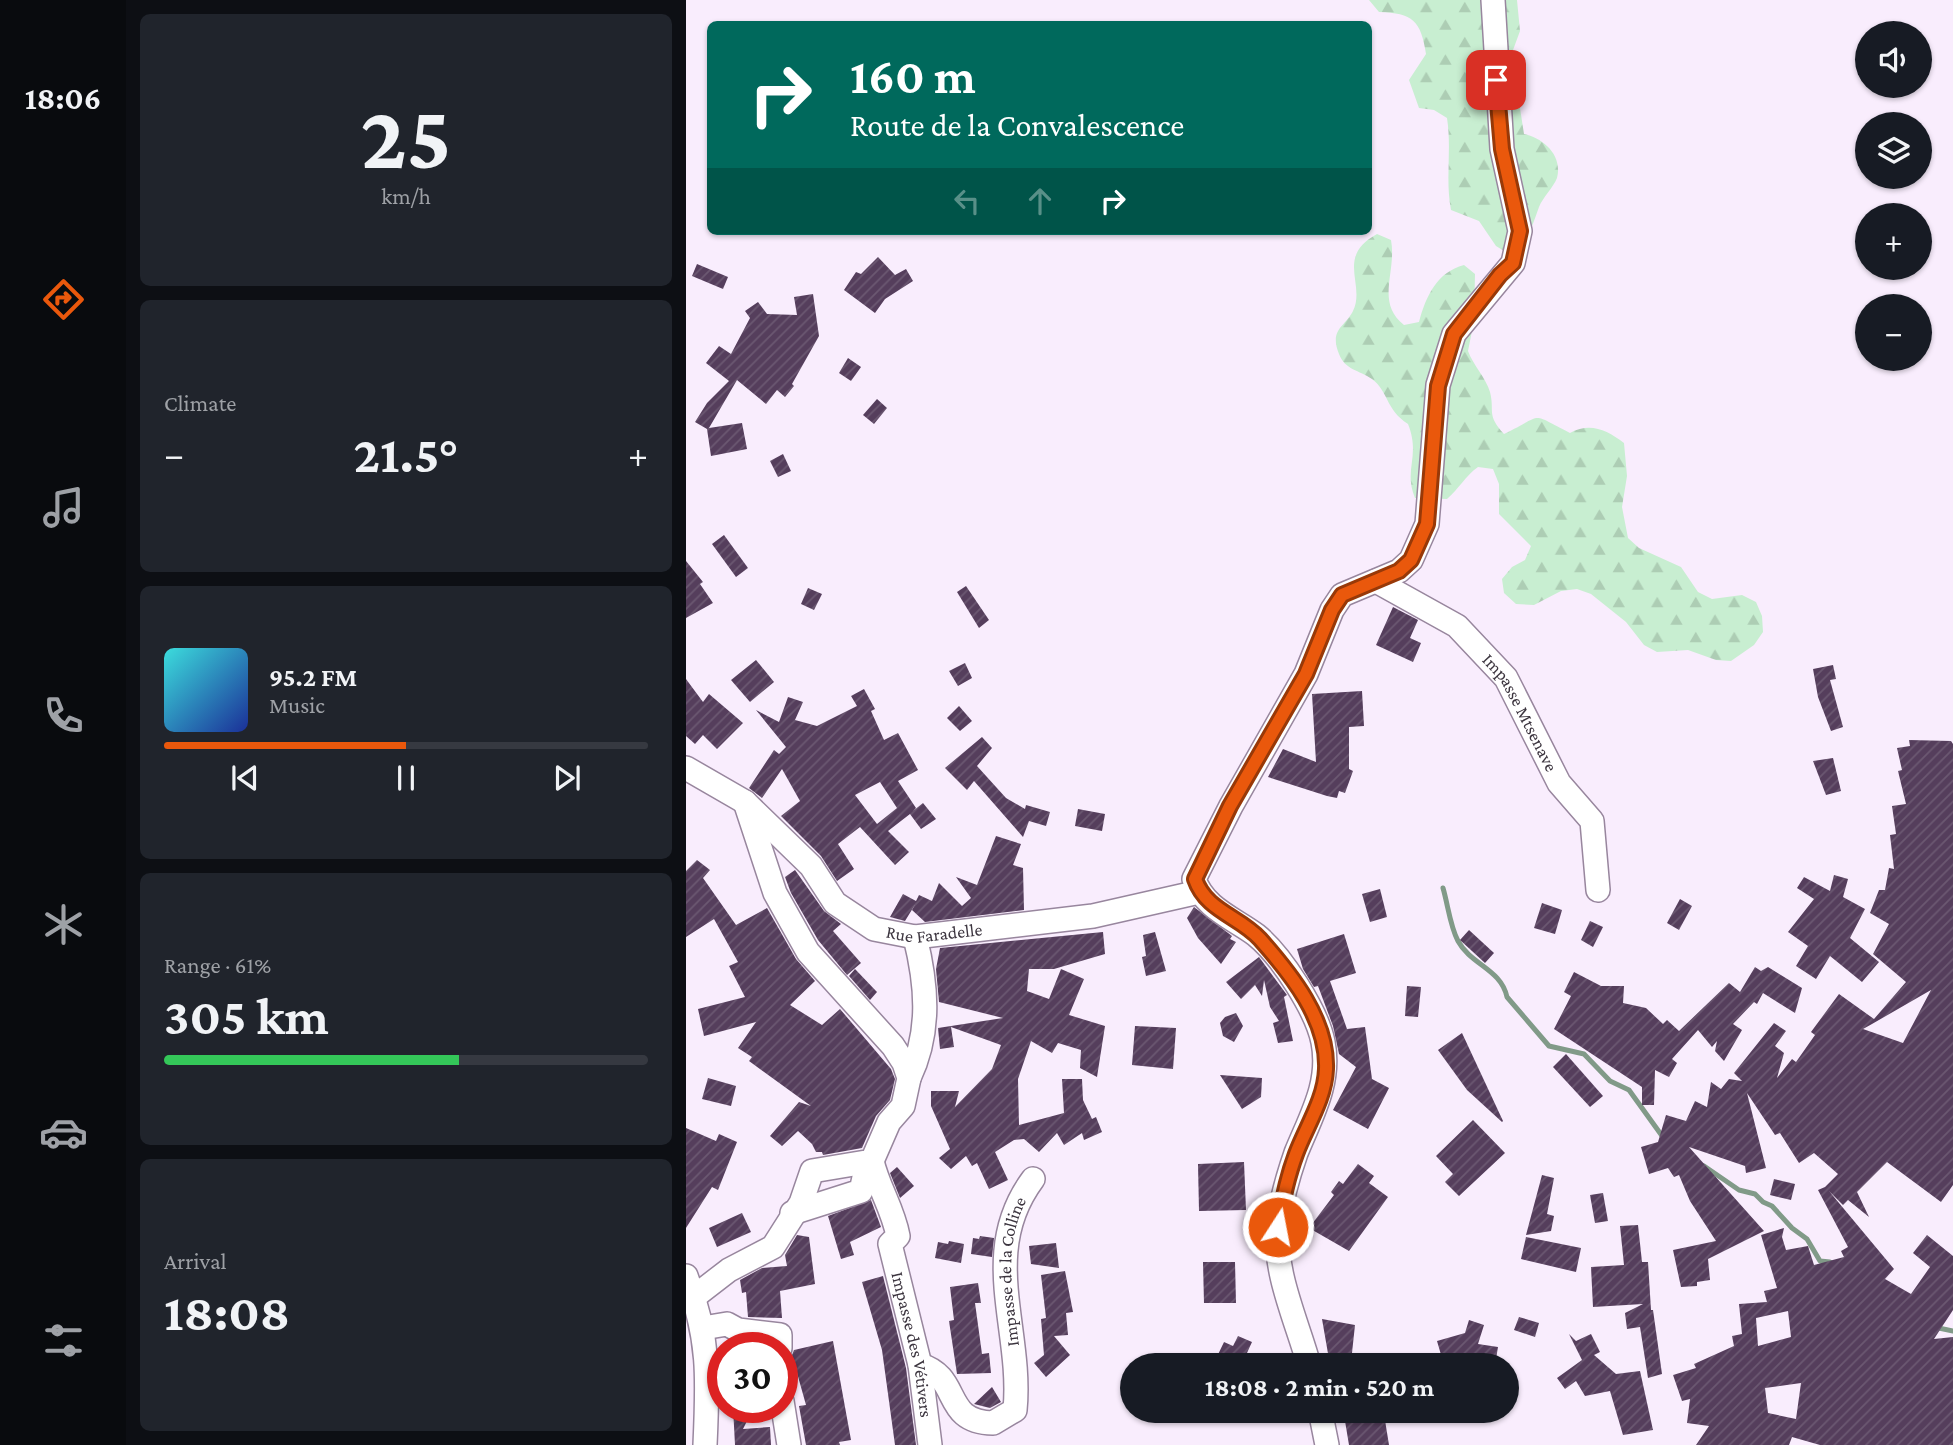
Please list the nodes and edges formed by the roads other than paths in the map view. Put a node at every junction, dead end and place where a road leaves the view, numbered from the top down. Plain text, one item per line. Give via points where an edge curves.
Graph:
1 (1493, 0) edge
2 (1376, 581) junction
3 (686, 768) edge
4 (745, 802) junction
5 (1598, 890) dead end
6 (1199, 892) junction
7 (915, 937) junction
8 (909, 1078) junction
9 (870, 1162) junction
10 (1033, 1179) dead end
11 (792, 1213) junction
12 (694, 1306) edge
13 (755, 1332) edge
14 (1305, 1353) edge
15 (920, 1365) junction
16 (786, 1423) edge
17 (1323, 1423) edge
18 (705, 1445) edge
19 (789, 1445) edge
20 (930, 1445) edge
21 (1327, 1445) edge

1 - 2 street via 1502,149 1520,231 1513,263 1454,334 1444,363 1438,386 1427,524 1411,560
2 - 5 street, Impasse Mtsenave via 1457,626 1506,678 1559,783 1592,821
2 - 6 street via 1342,595 1332,610 1306,674 1196,870
3 - 4 street, Rue Faradelle
4 - 7 street, Rue Faradelle via 811,866 835,903 874,929
4 - 8 street via 775,893 808,952 888,1040
6 - 7 street, Rue Faradelle via 1093,916
6 - 14 street via 1258,937 1280,962 1318,1023 1323,1043 1323,1086 1296,1155 1278,1227 1283,1272
7 - 8 street via 926,1025
8 - 9 street via 903,1107 889,1122
9 - 11 street via 861,1191
9 - 11 street via 812,1171 801,1203
9 - 15 street, Impasse des Vétivers via 895,1219 898,1236 890,1244
10 - 15 street, Impasse de la Colline via 1019,1199 1004,1255 1015,1410 993,1423 968,1419 937,1373
11 - 12 street via 773,1247 730,1270
12 - 13 street via 738,1330
12 - 18 street via 707,1380
15 - 20 street, Impasse des Vétivers
16 - 19 street
17 - 21 street

